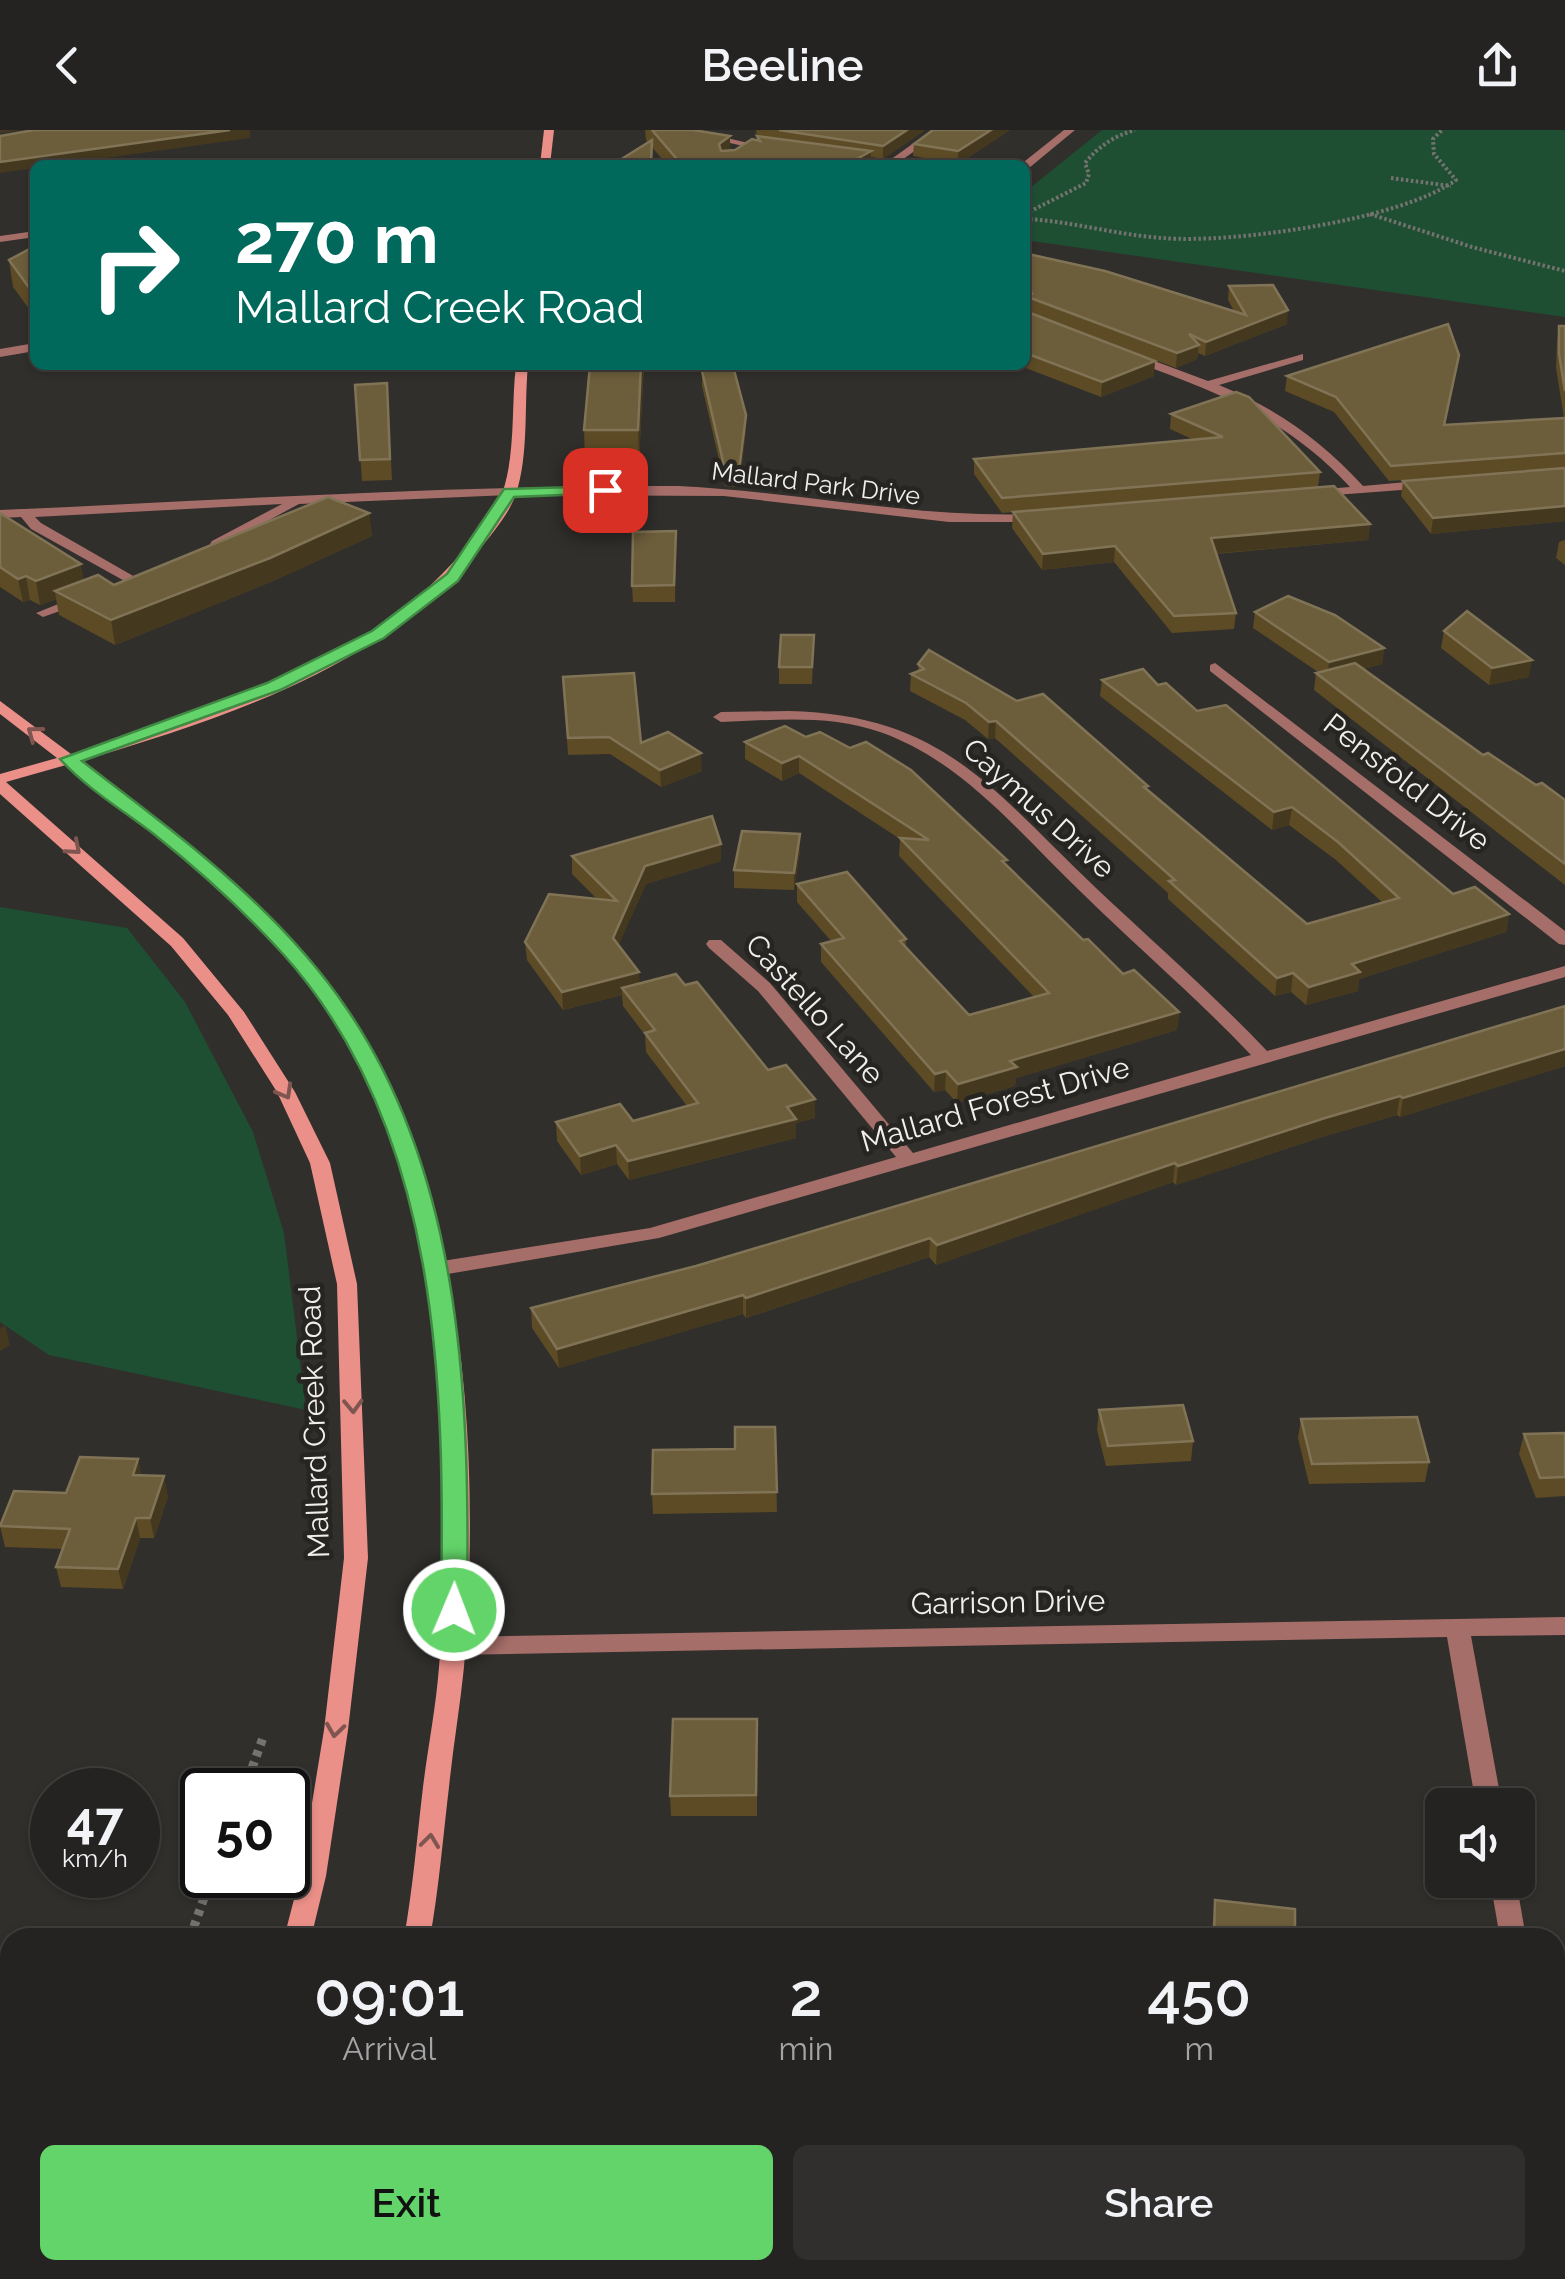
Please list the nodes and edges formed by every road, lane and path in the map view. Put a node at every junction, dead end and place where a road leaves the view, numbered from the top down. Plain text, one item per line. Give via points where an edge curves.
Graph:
1 (549, 130) edge
2 (678, 130) edge
3 (939, 130) edge
4 (1061, 130) edge
5 (1069, 130) edge
6 (1134, 130) edge
7 (1442, 130) edge
8 (754, 146) junction
9 (790, 152) edge
10 (740, 156) edge
11 (546, 160) edge
12 (895, 160) edge
13 (1030, 162) edge
14 (1391, 178) dead end
15 (1452, 186) junction
16 (1030, 213) edge
17 (1369, 213) junction
18 (1030, 217) edge
19 (30, 235) edge
20 (0, 239) edge
21 (1565, 270) edge
22 (30, 348) edge
23 (0, 352) edge
24 (1124, 354) edge
25 (1299, 358) dead end
26 (521, 370) edge
27 (1207, 385) junction
28 (1437, 484) edge
29 (1360, 490) junction
30 (509, 492) junction
31 (1303, 495) edge
32 (296, 502) junction
33 (24, 513) junction
34 (0, 514) edge
35 (1059, 517) edge
36 (208, 548) edge
37 (147, 573) edge
38 (130, 580) junction
39 (112, 586) edge
40 (95, 593) edge
41 (43, 613) dead end
42 (1215, 668) dead end
43 (0, 706) edge
44 (721, 717) dead end
45 (69, 759) junction
46 (0, 782) edge
47 (1565, 940) edge
48 (715, 944) dead end
49 (1565, 972) edge
50 (1264, 1058) junction
51 (910, 1160) junction
52 (436, 1269) junction
53 (1565, 1626) edge
54 (1457, 1627) junction
55 (453, 1646) junction
56 (264, 1736) dead end
57 (252, 1768) edge
58 (1486, 1788) edge
59 (204, 1898) edge
60 (1506, 1898) edge
61 (193, 1928) edge
62 (300, 1928) edge
63 (418, 1928) edge
64 (1511, 1928) edge

1 - 11 main road
2 - 8 street
3 - 12 street
4 - 5 street
5 - 13 street
6 - 16 path via 1091,155 1086,183
7 - 15 path via 1433,139 1434,154 1456,180
8 - 9 street
8 - 10 street
14 - 15 path
15 - 17 path
17 - 18 path via 1217,238 1137,236
17 - 21 path
19 - 20 street
22 - 23 street
24 - 27 street
25 - 27 street
26 - 30 main road, Mallard Creek Road
27 - 29 street via 1298,428
28 - 29 street
29 - 31 street
30 - 32 street, Mallard Park Drive
30 - 35 street, Mallard Park Drive via 720,492 948,521
30 - 45 main road, Mallard Creek Road via 453,578 371,638 258,693
32 - 33 street, Mallard Park Drive
32 - 36 street
33 - 34 street, Mallard Park Drive
33 - 38 street
37 - 38 street
38 - 39 street
40 - 41 street
42 - 47 street, Pensfold Drive
45 -> 43 main road
44 - 50 street, Caymus Drive via 853,720 932,750 993,799
45 - 46 main road, Mallard Creek Road
45 - 52 main road via 231,890 338,1010 395,1118
46 -> 62 main road, Mallard Creek Road via 177,942 235,1012 286,1092 320,1164 347,1284 356,1558 313,1876
48 - 51 street, Castello Lane via 764,987
49 - 50 street, Mallard Forest Drive
50 - 51 street, Mallard Forest Drive
51 - 52 street, Mallard Forest Drive via 652,1234
52 - 55 main road via 456,1500
53 - 54 street, Garrison Drive
54 - 55 street, Garrison Drive
54 - 58 street
63 -> 55 main road
56 - 57 path
59 - 61 path
60 - 64 street

